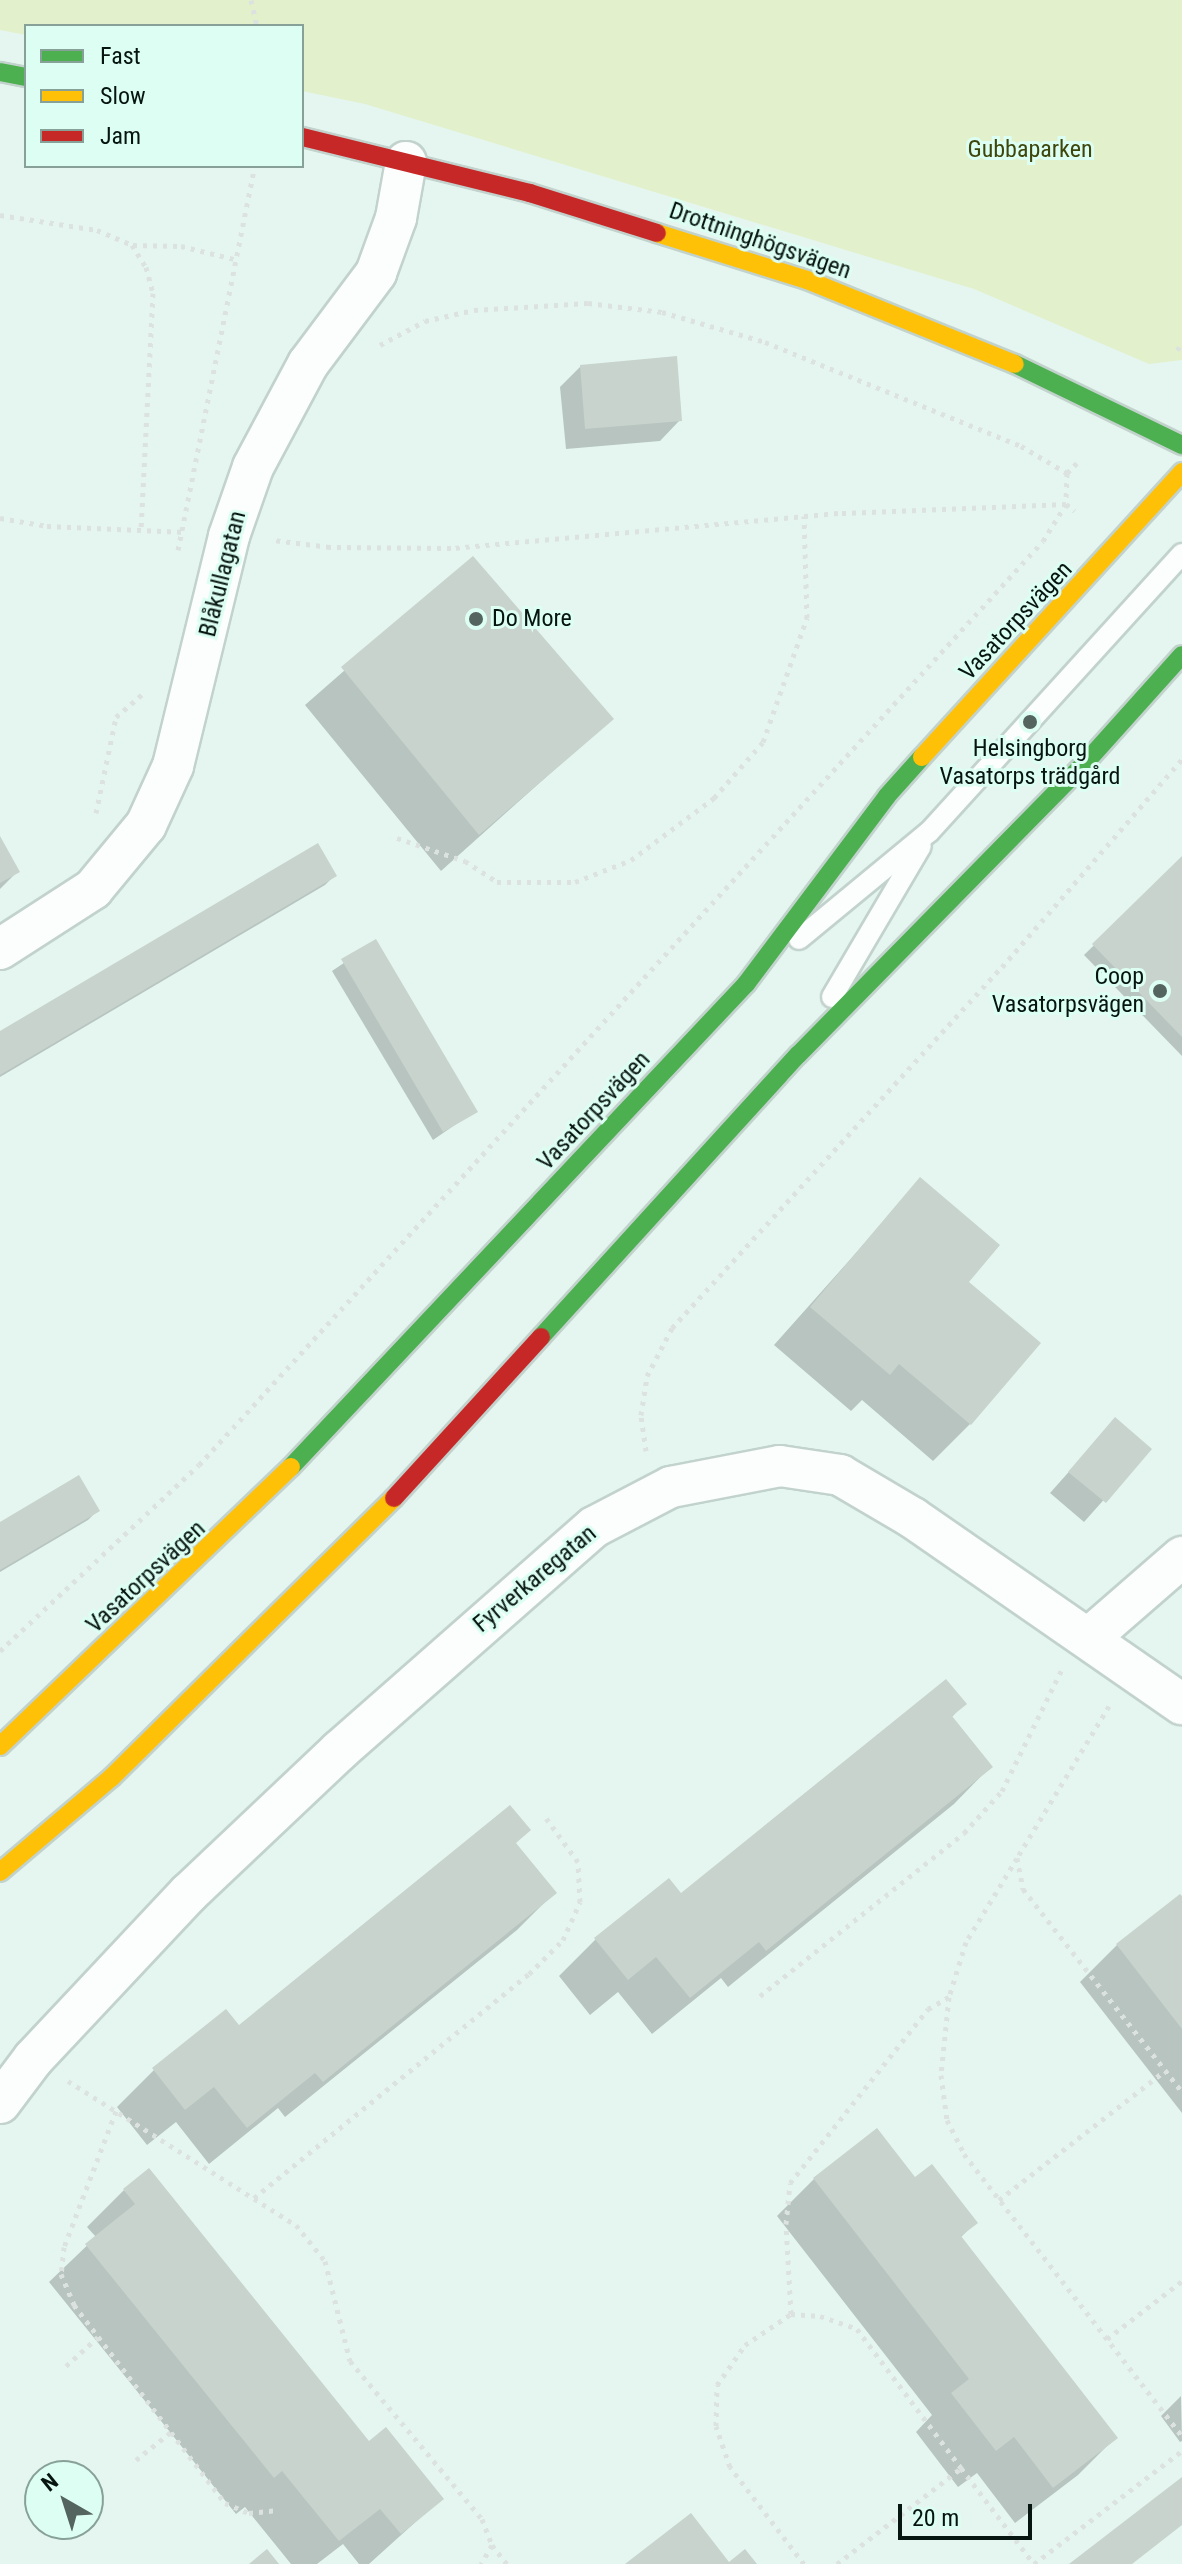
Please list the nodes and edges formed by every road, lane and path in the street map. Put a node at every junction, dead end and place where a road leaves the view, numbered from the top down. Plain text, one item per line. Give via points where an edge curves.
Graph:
1 (249, 1) edge
2 (256, 24) edge
3 (0, 72) edge
4 (24, 77) edge
5 (304, 137) edge
6 (406, 162) junction
7 (254, 170) dead end
8 (0, 215) edge
9 (132, 245) junction
10 (234, 259) junction
11 (1182, 344) edge
12 (376, 348) dead end
13 (1177, 350) dead end
14 (1182, 445) edge
15 (1077, 463) dead end
16 (1182, 472) edge
17 (1067, 473) junction
18 (1066, 504) junction
19 (1075, 511) dead end
20 (804, 516) junction
21 (0, 518) edge
22 (141, 529) junction
23 (180, 532) junction
24 (246, 537) junction
25 (1182, 554) edge
26 (176, 562) dead end
27 (1182, 655) edge
28 (148, 690) dead end
29 (1182, 759) edge
30 (93, 819) dead end
31 (929, 832) junction
32 (397, 838) dead end
33 (0, 949) edge
34 (746, 984) junction
35 (798, 1055) junction
36 (653, 1495) junction
37 (1182, 1557) edge
38 (1085, 1635) junction
39 (0, 1651) edge
40 (1131, 1669) junction
41 (1182, 1704) edge
42 (0, 1746) edge
43 (546, 1818) dead end
44 (1017, 1858) junction
45 (0, 1872) edge
46 (760, 1996) dead end
47 (949, 1997) junction
48 (33, 2059) junction
49 (1165, 2071) junction
50 (1182, 2092) edge
51 (0, 2103) edge
52 (116, 2111) junction
53 (254, 2198) junction
54 (999, 2200) junction
55 (1182, 2281) edge
56 (791, 2314) junction
57 (98, 2337) junction
58 (1107, 2339) junction
59 (66, 2366) dead end
60 (171, 2432) junction
61 (1182, 2436) edge
62 (1182, 2451) edge
63 (136, 2460) dead end
64 (961, 2468) junction
65 (278, 2510) dead end
66 (492, 2545) junction
67 (481, 2564) edge
68 (507, 2564) edge
69 (804, 2564) edge
70 (837, 2564) edge

1 - 2 path
3 - 4 main road
5 - 6 main road, Drottninghögsvägen
6 - 14 main road, Drottninghögsvägen via 530,193 807,280 991,353
6 - 24 street, Blåkullagatan via 386,253 287,398 253,467
7 - 10 path
8 - 9 path via 97,230
9 - 10 path via 181,246
9 - 22 path via 153,293
10 - 23 path
11 - 13 path
12 - 17 path via 425,321 474,310 588,303 662,312 765,342 1021,446
15 - 17 path
16 - 34 main road, Vasatorpsvägen via 887,796
17 - 18 path
18 - 19 path
18 - 20 path
18 - 39 path via 1043,541 199,1465
20 - 24 path via 451,548 330,547
20 - 32 path via 807,618 763,742 714,798 631,860 575,882 497,882 465,861
21 - 22 path via 47,526
22 - 23 path
23 - 24 path
23 - 26 path
24 - 33 street, Blåkullagatan via 173,766 146,825 93,889
25 - 31 lane
27 - 35 main road via 1067,781
28 - 30 path via 116,717
29 - 36 path via 1002,967 672,1328 651,1361 643,1396
31 - 34 lane
31 - 35 lane
34 - 42 main road, Vasatorpsvägen via 265,1496
35 - 45 main road via 369,1525 112,1777
36 - 38 street, Fyrverkaregatan via 698,1479 759,1468 801,1467 840,1475
36 - 48 street, Fyrverkaregatan via 608,1518 559,1556 339,1751 189,1893
37 - 38 street
38 - 40 street, Fyrverkaregatan
38 - 46 path via 1002,1791 964,1833
40 - 41 street, Fyrverkaregatan
40 - 44 path
43 - 53 path via 578,1862 580,1902 563,1940 529,1974
44 - 47 path via 966,1942
44 - 49 path via 1023,1889
47 - 54 path via 941,2075 947,2120 964,2154
47 - 56 path via 928,2009 790,2183 786,2224
48 - 51 street, Fyrverkaregatan
48 - 52 path
49 - 50 path
49 - 54 path
52 - 53 path
52 - 57 path via 64,2247 61,2274 74,2305
53 - 66 path via 296,2225 325,2261 350,2361 482,2519
54 - 58 path
55 - 58 path
56 - 64 path via 820,2316 857,2329
56 - 69 path via 745,2345 717,2385 716,2426 730,2467
57 - 59 path
57 - 60 path
58 - 61 path
60 - 63 path
60 - 65 path via 225,2503 249,2513
62 - 64 path via 1034,2564
64 - 70 path
66 - 67 path
66 - 68 path

